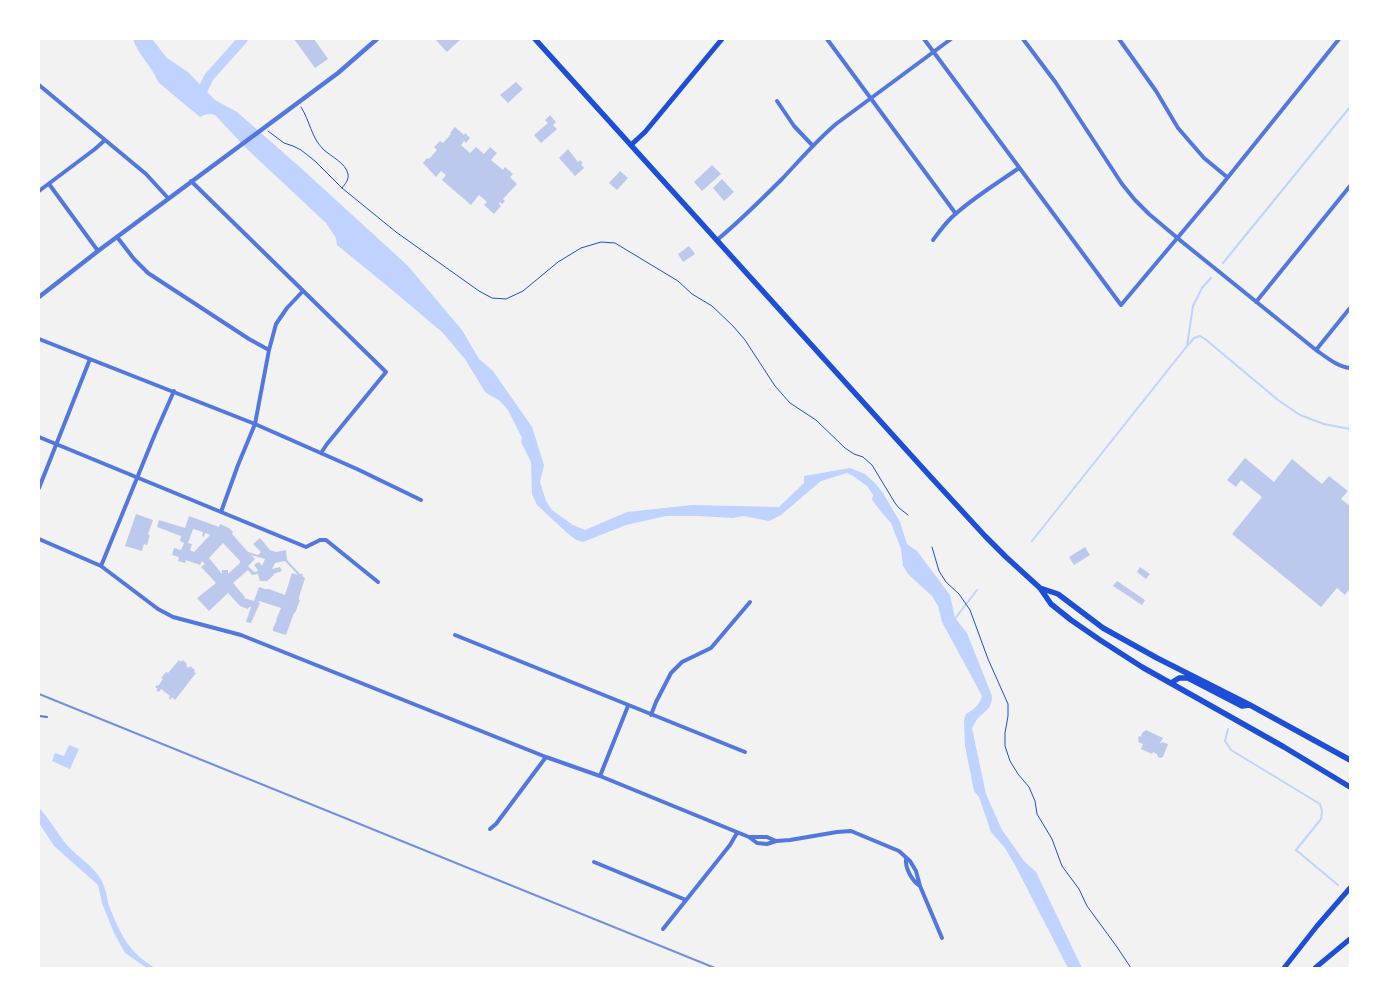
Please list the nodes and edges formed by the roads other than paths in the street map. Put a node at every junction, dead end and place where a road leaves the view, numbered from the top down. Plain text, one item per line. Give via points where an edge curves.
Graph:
1 (376, 39) edge
2 (535, 39) edge
3 (722, 39) edge
4 (828, 39) edge
5 (924, 39) edge
6 (951, 39) edge
7 (1023, 39) edge
8 (1119, 39) edge
9 (1339, 39) edge
10 (933, 52) junction
11 (39, 85) edge
12 (871, 98) junction
13 (778, 101) dead end
14 (105, 140) junction
15 (631, 145) junction
16 (813, 146) junction
17 (1019, 168) junction
18 (1227, 177) junction
19 (191, 181) junction
20 (50, 184) junction
21 (1350, 186) edge
22 (39, 191) edge
23 (168, 198) junction
24 (956, 214) junction
25 (117, 237) junction
26 (1177, 238) junction
27 (717, 240) junction
28 (933, 240) dead end
29 (98, 251) junction
30 (303, 291) junction
31 (39, 298) edge
32 (1256, 302) junction
33 (1350, 308) edge
34 (39, 339) edge
35 (269, 350) junction
36 (1316, 350) junction
37 (90, 359) junction
38 (1350, 368) edge
39 (174, 392) junction
40 (255, 424) junction
41 (39, 437) edge
42 (56, 444) junction
43 (321, 453) junction
44 (137, 477) junction
45 (39, 488) edge
46 (421, 500) dead end
47 (221, 512) junction
48 (39, 540) edge
49 (101, 566) junction
50 (378, 582) dead end
51 (1040, 588) junction
52 (750, 602) dead end
53 (455, 635) dead end
54 (1171, 683) junction
55 (1250, 705) junction
56 (628, 706) junction
57 (652, 715) junction
58 (39, 716) edge
59 (47, 717) dead end
60 (744, 752) dead end
61 (546, 757) junction
62 (1350, 760) edge
63 (600, 776) junction
64 (1350, 787) edge
65 (490, 829) dead end
66 (737, 833) junction
67 (748, 838) junction
68 (776, 841) junction
69 (594, 862) dead end
70 (1350, 888) edge
71 (686, 900) junction
72 (663, 929) dead end
73 (942, 938) dead end
74 (1350, 939) edge
75 (1284, 968) edge
76 (1315, 968) edge

1 - 19 street via 338,72
2 - 15 highway
3 - 15 main road
4 - 12 street
5 - 10 street
6 - 10 street
7 - 26 street via 1122,184
8 - 18 street via 1184,136
9 - 18 street
10 - 12 street
10 - 17 street
11 - 14 street
12 - 16 street
12 - 24 street
13 - 16 street via 794,126
14 - 20 street
14 - 23 street via 146,174
15 - 27 highway
16 - 27 street
17 - 24 street
17 - 26 street via 1121,305
18 - 26 street
19 - 23 street
19 - 30 street
20 - 22 street
20 - 29 street
21 - 32 street
23 - 25 street
24 - 28 street
25 - 29 street
25 - 35 street via 148,273
26 - 32 street
27 - 51 highway via 979,530
29 - 31 street
30 - 35 street via 281,316
30 - 43 street via 386,372
32 - 36 street
33 - 36 street
34 - 37 street
35 - 40 street
36 - 38 street
37 - 39 street
37 - 42 street
39 - 40 street
39 - 44 street
40 - 43 street
40 - 47 street
41 - 42 street
42 - 44 street
42 - 45 street
43 - 46 street
44 - 47 street
44 - 49 street
47 - 50 street via 306,547 326,540
48 - 49 street
49 - 61 street via 173,617 241,635
51 - 54 highway via 1052,604 1071,620
51 - 55 highway via 1058,594 1103,628
52 - 57 street via 711,648 682,662 671,672
53 - 56 street
54 - 55 highway via 1179,678 1188,678 1242,706
54 - 64 highway
55 - 62 highway
56 - 57 street
56 - 63 street
57 - 60 street
58 - 59 lane
61 - 63 street
61 - 65 street
63 - 66 street
66 - 67 street
66 - 71 street
67 - 68 street via 767,837
67 - 68 street via 757,843
68 - 73 street via 851,831 899,851 906,859 910,875 920,886
69 - 71 street
70 - 75 main road
71 - 72 street
74 - 76 main road

